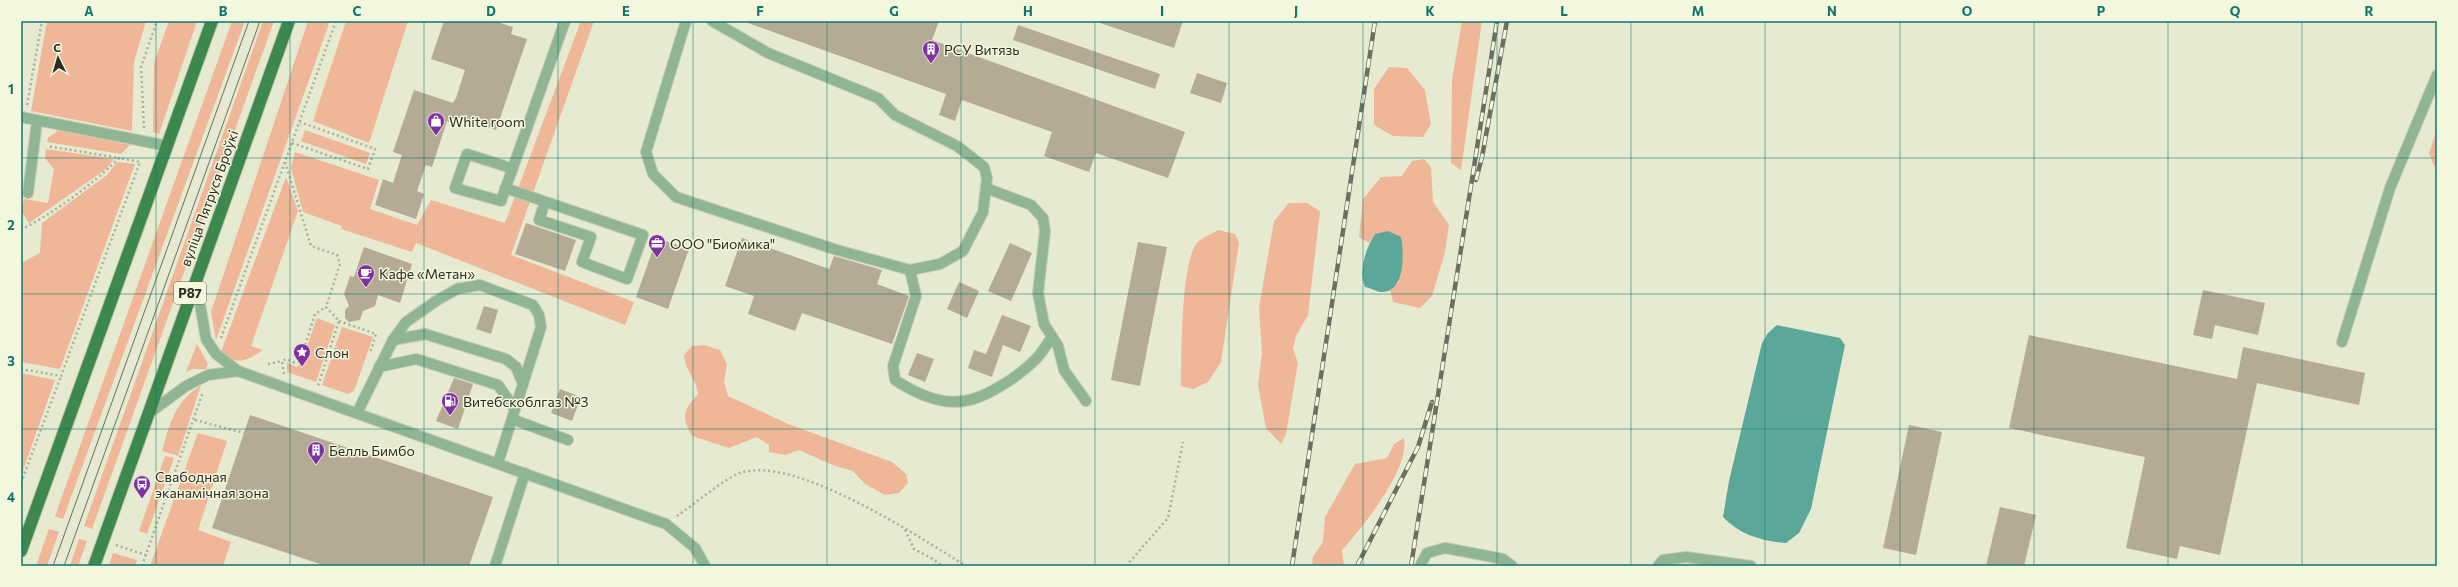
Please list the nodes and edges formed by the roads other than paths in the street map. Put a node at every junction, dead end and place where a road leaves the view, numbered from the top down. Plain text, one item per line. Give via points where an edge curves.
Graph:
1 (212, 21) edge
2 (289, 21) edge
3 (566, 21) edge
4 (686, 21) edge
5 (712, 21) edge
6 (2437, 75) edge
7 (23, 117) edge
8 (37, 121) junction
9 (168, 146) junction
10 (511, 168) junction
11 (505, 188) junction
12 (986, 188) junction
13 (28, 194) dead end
14 (545, 202) junction
15 (910, 270) junction
16 (196, 277) junction
17 (1052, 337) junction
18 (393, 340) junction
19 (2342, 342) dead end
20 (379, 367) junction
21 (238, 371) junction
22 (523, 384) junction
23 (1086, 402) dead end
24 (357, 413) junction
25 (148, 414) junction
26 (513, 414) junction
27 (568, 440) dead end
28 (498, 463) junction
29 (525, 473) junction
30 (21, 551) edge
31 (94, 566) edge
32 (495, 566) edge
33 (705, 566) edge
34 (1420, 566) edge
35 (1512, 566) edge
36 (1658, 566) edge
37 (1751, 566) edge

1 - 9 main road
2 - 16 main road, вуліца Пятруся Броўкі / Р87
3 - 10 lane
4 - 15 lane via 646,152 653,174 676,197 837,250
5 - 12 lane via 768,53 878,98 896,115 957,146 984,167
6 - 19 lane via 2390,188
7 - 8 lane
8 - 9 lane
8 - 13 lane
9 - 30 main road
10 - 11 lane
10 - 11 lane via 467,154 455,188 501,201
11 - 14 lane
12 - 15 lane via 983,212 963,251 940,264
12 - 17 lane via 1031,205 1043,218 1045,231 1038,293 1044,324
14 - 14 lane via 643,235 628,279 582,262 591,237 539,220
15 - 17 lane via 916,296 893,366 895,380 910,390 941,401 965,401 1000,386 1037,359
16 - 21 lane via 206,339 216,354
16 - 25 main road, вуліца Пятруся Броўкі / Р87
17 - 23 lane via 1058,346 1064,370
18 - 20 lane
18 - 22 lane via 425,334 506,359 516,367
18 - 22 lane via 406,322 436,301 458,289 480,285 534,305 539,315 541,327
20 - 24 lane
20 - 26 lane via 416,359 498,385
21 - 24 lane
21 - 25 lane via 208,375 186,386
22 - 26 lane
24 - 28 lane
25 - 31 main road, вуліца Пятруся Броўкі / Р87
26 - 27 lane
26 - 28 lane
28 - 29 lane
29 - 32 lane
29 - 33 lane via 666,524 695,548
34 - 35 lane via 1427,553 1445,548 1503,559
36 - 37 lane via 1663,560 1686,557

